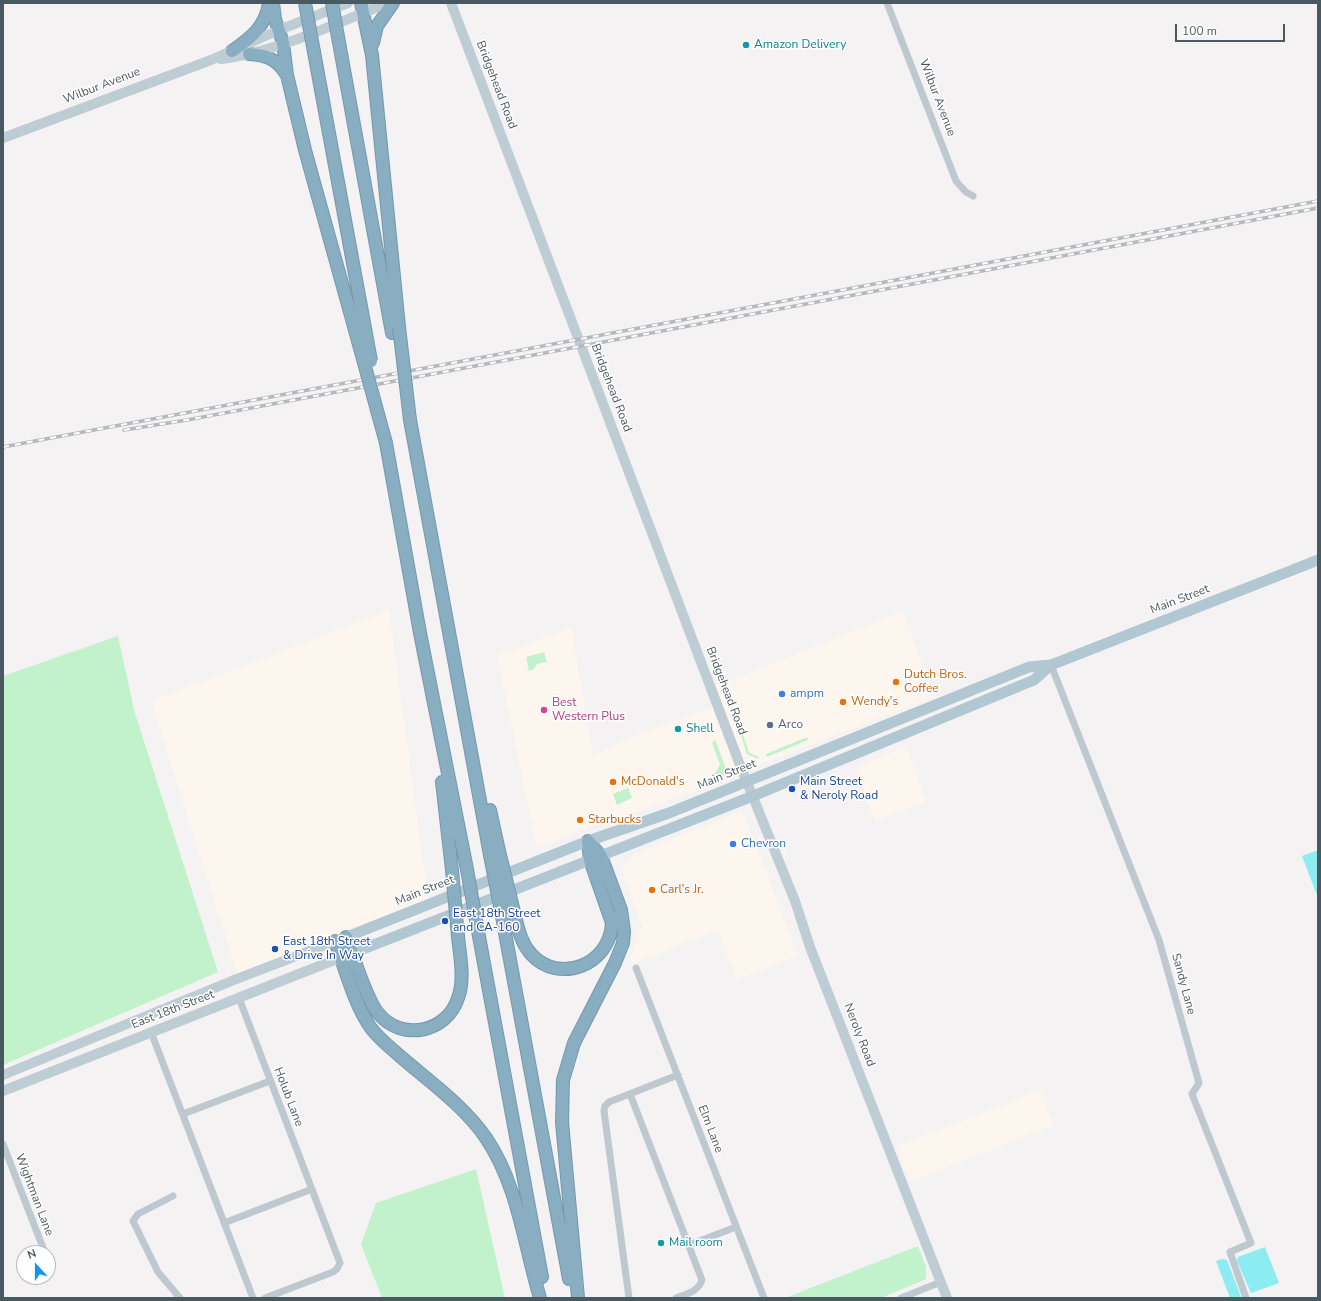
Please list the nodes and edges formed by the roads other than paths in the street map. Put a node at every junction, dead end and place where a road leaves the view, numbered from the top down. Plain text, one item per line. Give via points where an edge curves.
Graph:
1 (269, 3) edge
2 (274, 3) edge
3 (305, 3) edge
4 (332, 3) edge
5 (348, 3) edge
6 (387, 3) edge
7 (393, 3) edge
8 (451, 3) edge
9 (887, 3) edge
10 (362, 8) edge
11 (279, 30) junction
12 (283, 43) junction
13 (232, 51) junction
14 (249, 54) junction
15 (372, 55) junction
16 (212, 60) junction
17 (287, 75) junction
18 (3, 138) edge
19 (973, 196) dead end
20 (396, 330) junction
21 (362, 340) junction
22 (1318, 560) edge
23 (420, 633) junction
24 (1051, 665) junction
25 (747, 782) junction
26 (753, 796) junction
27 (588, 841) junction
28 (495, 853) junction
29 (595, 858) junction
30 (340, 939) junction
31 (353, 953) junction
32 (341, 957) junction
33 (636, 968) dead end
34 (239, 998) junction
35 (151, 1032) junction
36 (3, 1075) edge
37 (678, 1075) junction
38 (270, 1081) junction
39 (3, 1091) edge
40 (630, 1094) junction
41 (183, 1114) junction
42 (3, 1144) edge
43 (312, 1189) junction
44 (173, 1196) dead end
45 (224, 1223) junction
46 (736, 1226) junction
47 (42, 1245) edge
48 (689, 1245) junction
49 (941, 1282) junction
50 (180, 1298) edge
51 (252, 1298) edge
52 (265, 1298) edge
53 (540, 1298) edge
54 (546, 1298) edge
55 (573, 1298) edge
56 (578, 1298) edge
57 (629, 1298) edge
58 (676, 1298) edge
59 (764, 1298) edge
60 (901, 1298) edge
61 (947, 1298) edge
62 (1246, 1298) edge

1 - 13 highway via 266,18 261,26
2 - 11 highway
3 - 21 highway, bridge
4 - 20 highway, bridge
5 - 11 street, Wilbur Avenue
6 - 10 street, Wilbur Avenue
7 - 15 highway via 377,26
8 - 25 street, Bridgehead Road
9 - 19 street, Wilbur Avenue via 956,181
10 - 12 street, Wilbur Avenue
10 - 15 highway
11 - 12 highway
11 - 13 street, Wilbur Avenue
12 - 14 street, Wilbur Avenue
12 - 17 highway
13 - 16 street, Wilbur Avenue
14 - 16 street, Wilbur Avenue
14 - 17 highway via 271,58
15 - 20 highway
16 - 18 street, Wilbur Avenue
17 - 21 highway via 327,233
20 - 28 highway, bridge via 456,671
21 - 23 highway, bridge via 386,443
22 - 24 main road, Main Street
23 - 31 highway, bridge via 419,654 441,767 458,937 459,996 448,1016 432,1028 411,1031 391,1025 376,1012
23 - 54 highway, bridge via 466,864
24 - 25 main road, Main Street via 1029,667
24 - 26 main road, Main Street via 1034,680
24 - 62 street, Sandy Lane via 1159,940 1199,1082 1192,1094 1251,1243 1230,1252
25 - 26 street, Neroly Road
25 - 27 main road, Main Street
26 - 29 main road, Main Street
26 - 49 street, Neroly Road
27 - 29 highway
27 - 30 main road, Main Street
28 - 29 highway, bridge via 524,945 533,956 545,964 564,968 584,965 593,960 608,943 611,933 612,923
28 - 55 highway, bridge via 503,922
29 - 31 main road, Main Street
29 - 56 highway via 621,910 624,931 623,943 615,963 574,1043 563,1080 562,1122
30 - 31 highway
30 - 32 highway
30 - 36 street, East 18th Street
31 - 32 street, East 18th Street
32 - 34 street, East 18th Street
32 - 53 highway via 361,1010 371,1028 461,1110 479,1128 493,1148 511,1192
33 - 37 street, Elm Lane
34 - 35 street, East 18th Street
34 - 38 street, Holub Lane
35 - 39 street, East 18th Street
35 - 41 street
37 - 40 street
37 - 46 street, Elm Lane
38 - 41 street
38 - 43 street, Holub Lane
40 - 48 street
40 - 57 street via 609,1102 604,1112
41 - 45 street
42 - 47 street, Wightman Lane
43 - 45 street
43 - 52 street, Holub Lane via 340,1263 338,1269
44 - 50 street via 138,1214 133,1221 153,1264
45 - 51 street
46 - 48 street
46 - 59 street, Elm Lane
48 - 58 street via 702,1280 695,1290
49 - 60 street
49 - 61 street, Neroly Road

